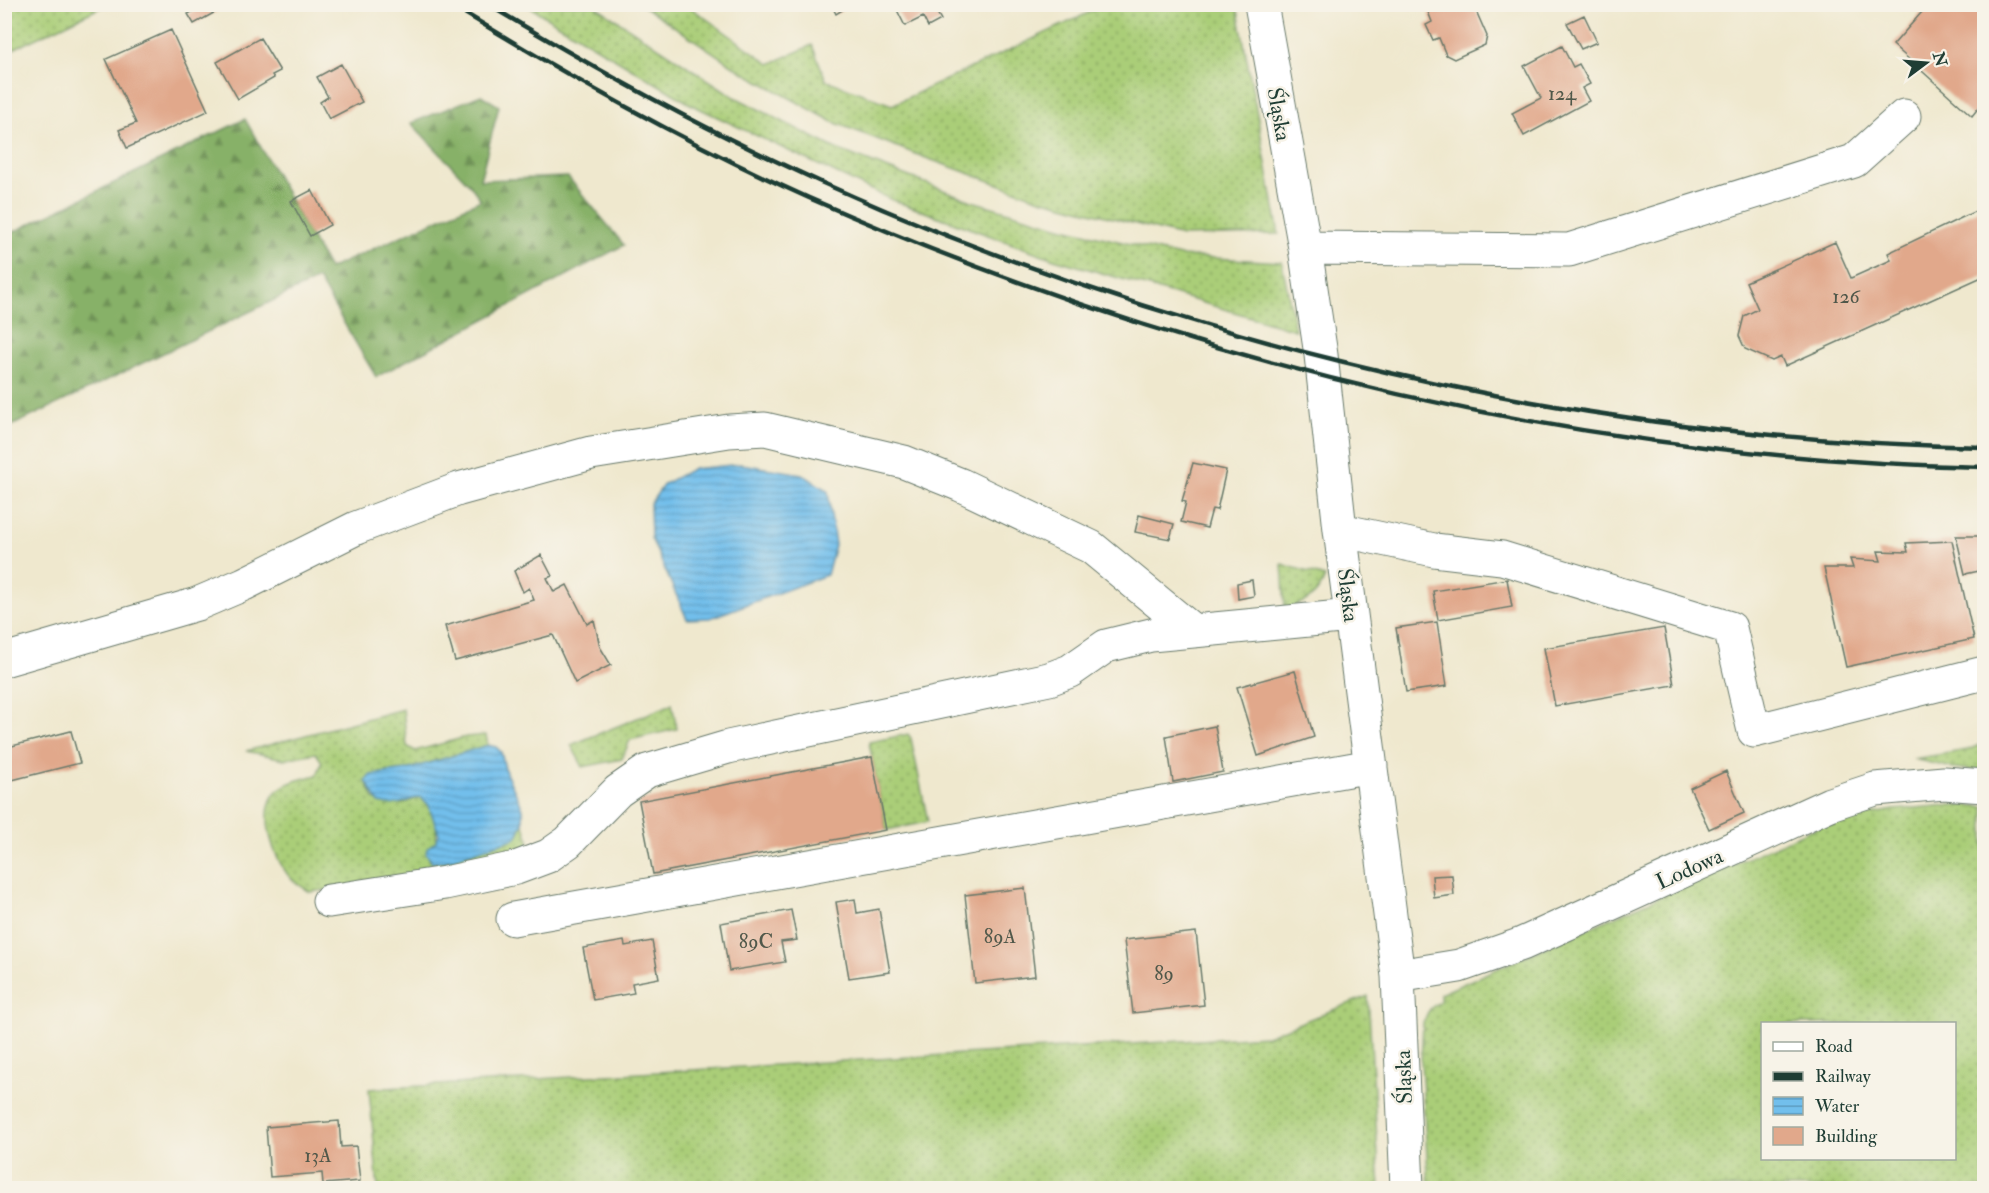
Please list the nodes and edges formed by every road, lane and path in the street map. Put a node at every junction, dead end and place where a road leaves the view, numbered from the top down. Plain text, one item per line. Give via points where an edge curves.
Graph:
1 (1260, 4) edge
2 (1904, 116) dead end
3 (1305, 248) junction
4 (1340, 530) junction
5 (1351, 616) junction
6 (1192, 630) junction
7 (4, 660) edge
8 (1984, 673) edge
9 (1371, 766) junction
10 (1984, 786) edge
11 (329, 901) dead end
12 (513, 919) dead end
13 (1398, 976) junction
14 (1407, 1188) edge

1 - 3 street, Śląska
2 - 3 street via 1854,161 1569,250
3 - 4 street, Śląska
4 - 5 street, Śląska
4 - 8 street via 1434,550 1502,558 1730,628 1754,731
5 - 6 street
5 - 9 street, Śląska
6 - 7 street via 1091,547 961,485 904,462 765,429 591,453 459,489 356,528 197,603
6 - 11 street via 1106,646 1070,671 1049,679 728,747 647,771 618,791 568,842 548,856 516,868 445,883
9 - 12 street
9 - 13 street, Śląska
10 - 13 street, Lodowa via 1944,783 1875,789 1830,804 1522,944 1460,966
13 - 14 street, Śląska

